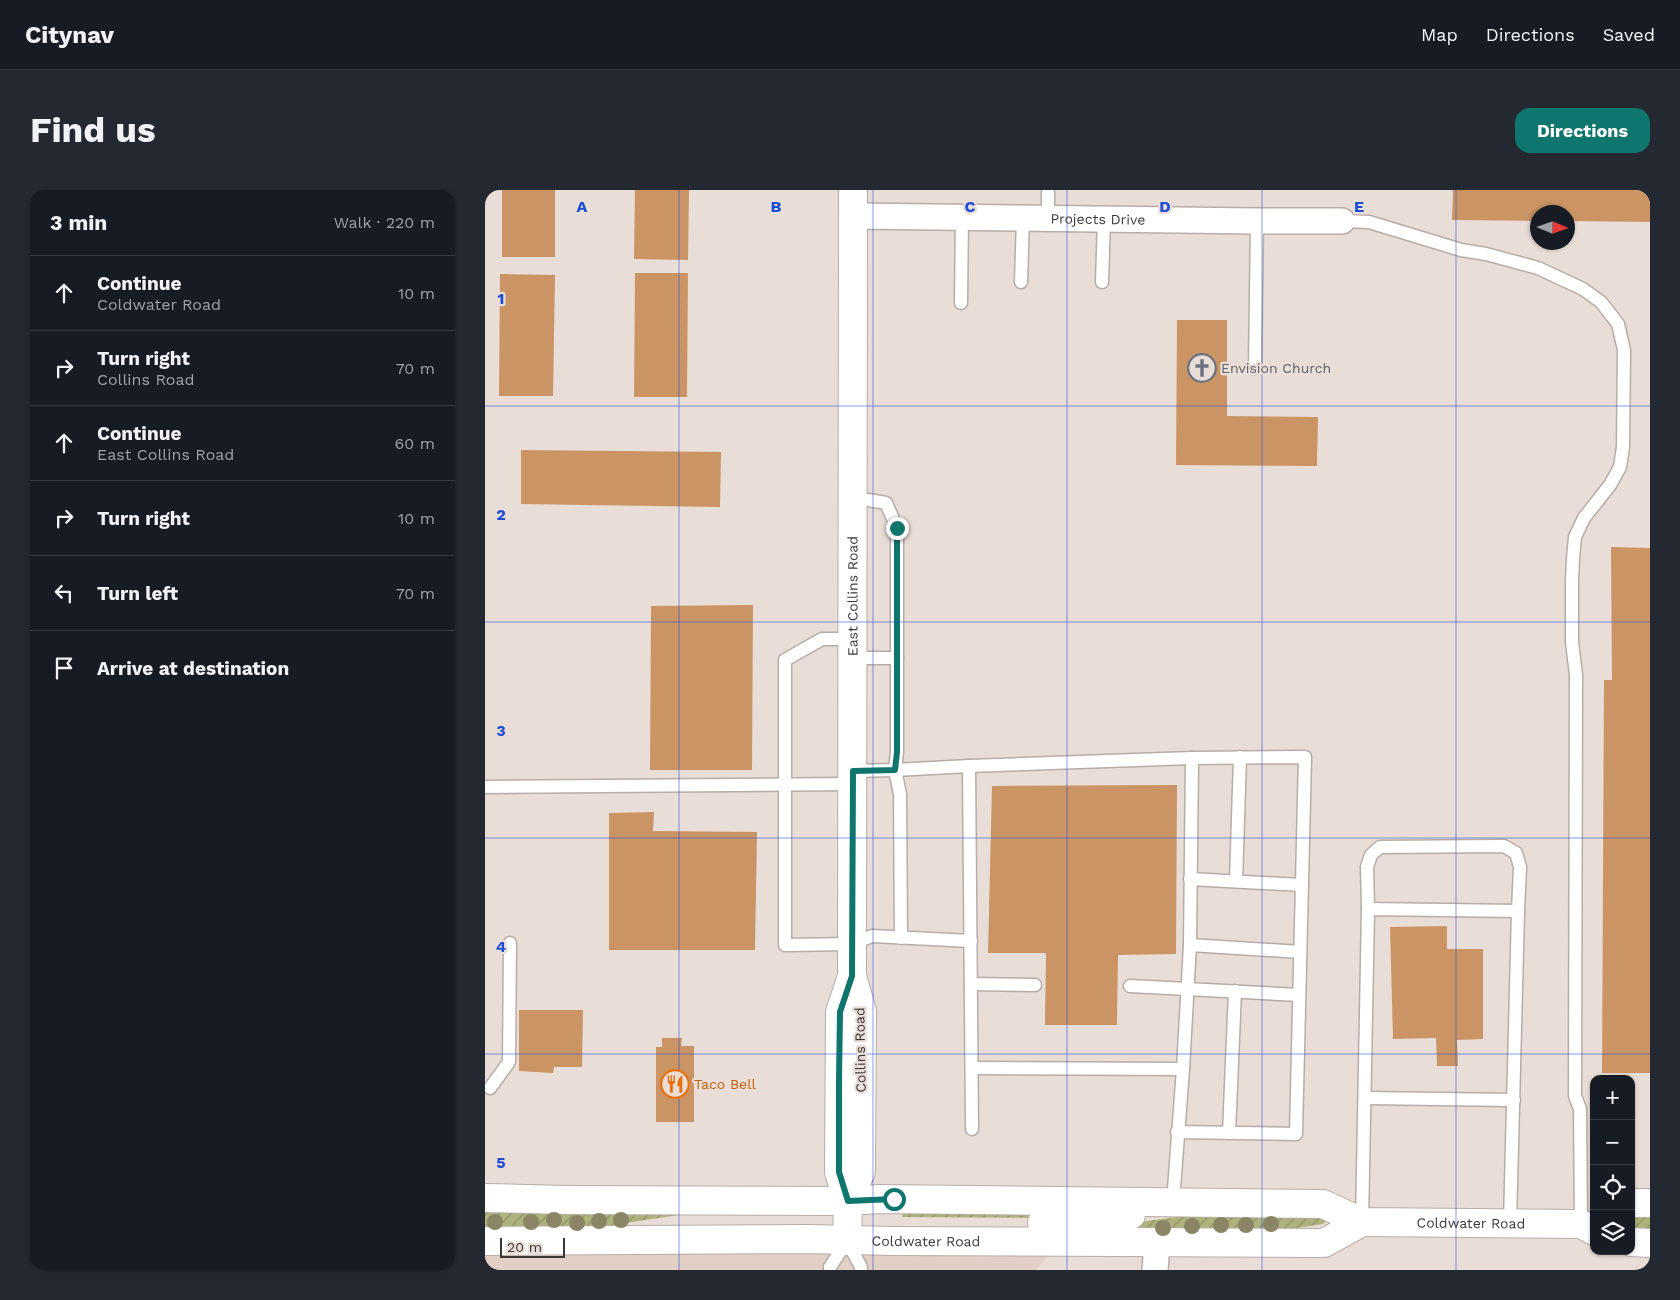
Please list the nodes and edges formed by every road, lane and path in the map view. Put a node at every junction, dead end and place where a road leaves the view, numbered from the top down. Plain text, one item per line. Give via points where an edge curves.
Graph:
1 (1048, 190) edge
2 (853, 203) edge
3 (962, 218) junction
4 (1023, 218) junction
5 (1048, 219) junction
6 (1104, 219) junction
7 (1257, 221) junction
8 (1342, 221) joint
9 (1021, 282) dead end
10 (1102, 282) dead end
11 (961, 304) dead end
12 (1255, 368) dead end
13 (853, 499) junction
14 (853, 648) junction
15 (897, 658) junction
16 (1240, 757) junction
17 (1192, 758) junction
18 (969, 766) junction
19 (895, 770) junction
20 (852, 778) junction
21 (785, 786) junction
22 (485, 787) edge
23 (1190, 879) junction
24 (1236, 881) junction
25 (1302, 884) junction
26 (1367, 909) junction
27 (1518, 911) junction
28 (901, 938) junction
29 (971, 940) junction
30 (510, 943) dead end
31 (852, 944) junction
32 (1191, 946) junction
33 (1301, 952) junction
34 (852, 976) joint
35 (971, 984) junction
36 (1035, 985) dead end
37 (1130, 986) dead end
38 (1187, 990) junction
39 (1235, 991) junction
40 (1299, 995) junction
41 (972, 1068) junction
42 (1183, 1069) junction
43 (490, 1088) dead end
44 (1365, 1098) junction
45 (1514, 1100) junction
46 (972, 1129) dead end
47 (1177, 1132) junction
48 (1229, 1133) junction
49 (485, 1198) edge
50 (848, 1201) junction
51 (1173, 1202) junction
52 (1635, 1203) edge
53 (1650, 1203) edge
54 (1362, 1222) junction
55 (1510, 1223) junction
56 (1589, 1224) edge
57 (641, 1240) junction
58 (847, 1240) junction
59 (485, 1241) edge
60 (1635, 1242) edge
61 (1157, 1243) junction
62 (1650, 1243) edge
63 (831, 1270) edge
64 (861, 1270) edge
65 (1155, 1270) edge

1 - 5 lane
2 - 3 street, Projects Drive
2 - 13 main road, East Collins Road
3 - 4 street, Projects Drive
3 - 11 lane
4 - 5 street, Projects Drive
4 - 9 lane
5 - 6 street, Projects Drive
6 - 7 street, Projects Drive
6 - 10 lane
7 - 8 street, Projects Drive
7 - 12 lane
8 - 56 lane via 1369,222 1461,250 1538,268 1583,289 1601,302 1618,324 1624,350 1620,467 1584,518 1575,537 1572,589 1576,675 1575,1096 1580,1109
13 - 14 main road, East Collins Road
13 - 15 lane via 886,503 897,528
14 - 15 lane
14 - 20 main road, East Collins Road
14 - 21 lane via 822,639 785,660
15 - 19 lane
16 - 17 lane
16 - 24 lane
16 - 25 lane via 1305,757
17 - 18 lane
17 - 23 lane
18 - 19 lane
18 - 29 lane
19 - 20 lane
19 - 28 lane via 900,794
20 - 21 lane
20 - 31 main road, East Collins Road
21 - 22 lane
21 - 31 lane via 785,945
23 - 24 lane
23 - 32 lane
24 - 25 lane
25 - 33 lane
26 - 27 lane
26 - 27 lane via 1367,867 1371,854 1380,848 1504,846 1516,853 1520,866
26 - 44 lane
27 - 45 lane
28 - 29 lane
28 - 31 lane via 872,936
29 - 35 lane
30 - 43 lane via 509,1062
31 - 34 main road, East Collins Road
32 - 33 lane
32 - 38 lane
33 - 40 lane
34 - 50 main road, Collins Road via 862,1011 861,1171
35 - 36 lane
35 - 41 lane
37 - 38 lane
38 - 39 lane
38 - 42 lane
39 - 40 lane
39 - 48 lane
40 - 48 lane via 1296,1134
41 - 42 lane
41 - 46 lane
42 - 47 lane
44 - 45 lane
44 - 54 lane
45 - 55 lane
47 - 48 lane
47 - 51 lane
49 - 50 main road, Coldwater Road
50 - 51 main road, Coldwater Road
50 - 57 main road via 816,1218 705,1218 649,1229
50 - 58 main road, Collins Road
51 - 54 main road, Coldwater Road via 1323,1204
51 - 58 main road via 1159,1210 1075,1223 879,1224 863,1229
52 - 53 main road
54 - 55 main road, Coldwater Road
54 - 61 main road, Coldwater Road via 1324,1243
55 - 56 main road, Coldwater Road
57 - 58 main road, Coldwater Road
57 - 59 main road, Coldwater Road
58 - 61 main road, Coldwater Road
58 - 63 lane
58 - 64 lane
60 - 62 main road
61 - 65 street

